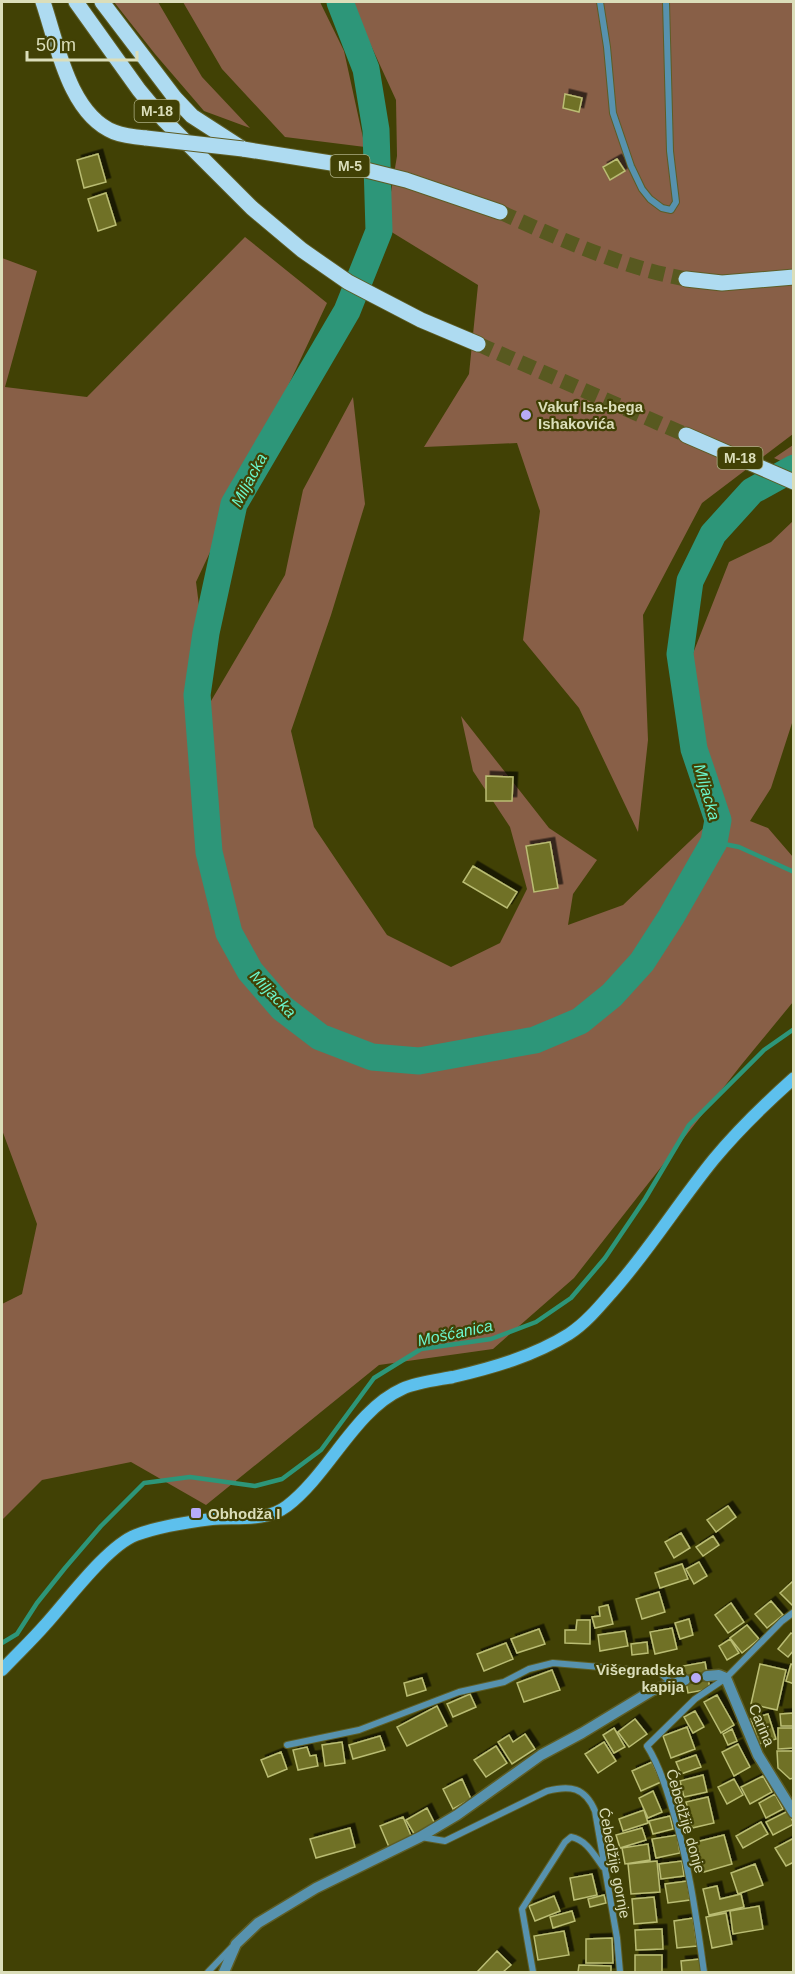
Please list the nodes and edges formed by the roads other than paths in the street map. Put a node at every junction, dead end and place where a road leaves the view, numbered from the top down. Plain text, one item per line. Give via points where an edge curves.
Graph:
1 (43, 2) edge
2 (76, 2) edge
3 (102, 2) edge
4 (600, 2) edge
5 (666, 2) edge
6 (243, 149) junction
7 (500, 213) tunnel mouth
8 (794, 277) edge
9 (686, 279) tunnel mouth
10 (478, 344) tunnel mouth
11 (686, 435) tunnel mouth
12 (794, 482) edge
13 (794, 1077) edge
14 (792, 1615) edge
15 (2, 1670) edge
16 (707, 1676) tunnel mouth
17 (726, 1678) junction
18 (686, 1680) tunnel mouth
19 (674, 1685) junction
20 (287, 1745) dead end
21 (794, 1813) edge
22 (420, 1837) junction
23 (604, 1867) junction
24 (236, 1944) junction
25 (208, 1972) edge
26 (224, 1972) edge
27 (533, 1972) edge
28 (620, 1972) edge
29 (704, 1972) edge

1 - 6 main road, M-5, bridge via 71,88 83,109 99,123 128,136
2 - 10 main road, M-18 via 164,120 252,208 348,282 389,305
3 - 6 main road, M-5 via 192,116
4 - 5 street via 614,113 631,166 650,199 671,210 676,202 670,151
6 - 7 main road, M-5 via 350,166 406,180
8 - 9 main road via 722,283
11 - 12 main road, M-18
13 - 15 main road via 714,1158 633,1269 570,1333 488,1369 405,1388 392,1395 364,1420 308,1489 269,1516 164,1526 133,1536 104,1558
14 - 17 street
16 - 17 street
17 - 21 street, Carina via 758,1755
17 - 29 street, Ćebedžije donje via 695,1699 647,1746 657,1761 691,1879
18 - 19 street
19 - 20 street via 659,1672 553,1663 529,1669 504,1682 459,1692 359,1730
19 - 22 street via 653,1690 541,1755
22 - 23 street, Ćebedžije gornje via 445,1841 562,1787 580,1791 590,1799
22 - 24 street via 316,1888 258,1923
23 - 27 street via 579,1839 565,1842 522,1909
23 - 28 street, Ćebedžije gornje
24 - 25 street
24 - 26 street

